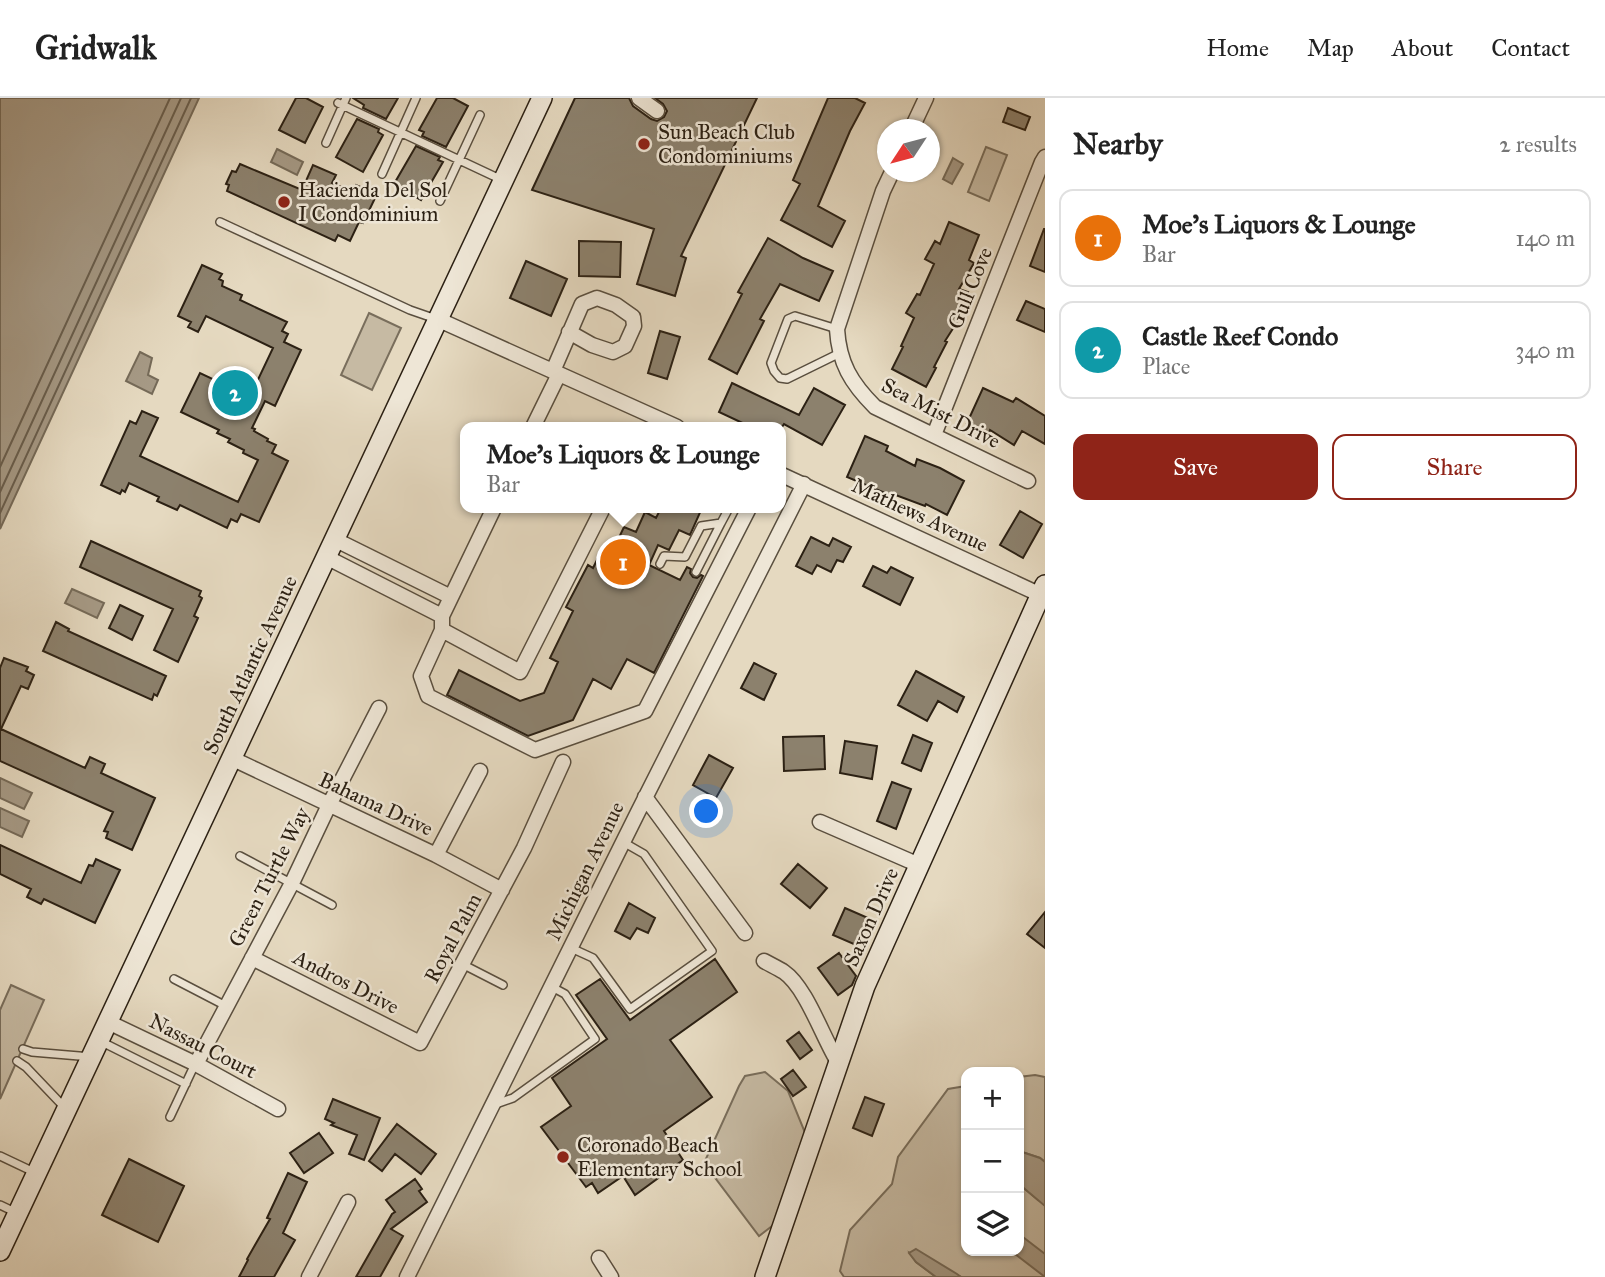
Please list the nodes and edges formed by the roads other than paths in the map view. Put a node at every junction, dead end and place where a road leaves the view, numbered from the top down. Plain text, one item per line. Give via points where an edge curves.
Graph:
1 (416, 98) edge
2 (542, 98) edge
3 (639, 98) edge
4 (926, 98) edge
5 (342, 102) edge
6 (657, 111) dead end
7 (480, 116) dead end
8 (916, 119) edge
9 (400, 132) junction
10 (326, 143) dead end
11 (1045, 157) edge
12 (459, 160) junction
13 (382, 174) dead end
14 (503, 180) junction
15 (887, 182) edge
16 (440, 201) dead end
17 (220, 222) dead end
18 (437, 319) junction
19 (836, 329) junction
20 (569, 332) junction
21 (840, 353) junction
22 (556, 373) junction
23 (647, 421) edge
24 (535, 422) edge
25 (934, 435) junction
26 (786, 476) edge
27 (1028, 481) dead end
28 (804, 484) junction
29 (492, 513) edge
30 (600, 513) edge
31 (726, 513) edge
32 (744, 513) edge
33 (721, 523) junction
34 (330, 548) junction
35 (660, 564) dead end
36 (696, 572) dead end
37 (1043, 590) edge
38 (451, 597) junction
39 (442, 623) junction
40 (379, 708) dead end
41 (231, 758) junction
42 (563, 762) dead end
43 (480, 771) dead end
44 (645, 797) junction
45 (329, 805) junction
46 (820, 822) dead end
47 (623, 842) junction
48 (436, 855) junction
49 (240, 856) dead end
50 (919, 865) junction
51 (292, 883) junction
52 (502, 890) junction
53 (332, 905) dead end
54 (745, 933) dead end
55 (570, 948) junction
56 (252, 958) junction
57 (764, 961) dead end
58 (463, 964) junction
59 (174, 979) dead end
60 (503, 985) dead end
61 (551, 986) junction
62 (226, 1006) junction
63 (108, 1022) junction
64 (421, 1043) joint
65 (23, 1048) dead end
66 (95, 1049) junction
67 (17, 1061) dead end
68 (838, 1062) junction
69 (196, 1064) junction
70 (186, 1084) junction
71 (492, 1105) junction
72 (278, 1109) dead end
73 (66, 1110) junction
74 (170, 1117) dead end
75 (0, 1156) edge
76 (37, 1173) junction
77 (348, 1202) dead end
78 (9, 1209) edge
79 (0, 1251) edge
80 (599, 1258) dead end
81 (309, 1277) edge
82 (407, 1277) edge
83 (611, 1277) edge
84 (765, 1277) edge

1 - 9 lane
2 - 14 street, South Atlantic Avenue
3 - 6 street
4 - 8 street
5 - 9 lane
5 - 10 lane
7 - 12 lane
9 - 12 lane
9 - 13 lane
11 - 25 street, Gull Cove
12 - 14 lane
12 - 16 lane
14 - 18 street, South Atlantic Avenue
15 - 19 street, Sea Mist Drive
17 - 18 lane
18 - 22 street
18 - 34 street, South Atlantic Avenue
19 - 21 street, Sea Mist Drive
19 - 21 lane via 795,316 788,319 771,363 780,378 787,379
20 - 20 street via 582,303 597,298 633,317 625,345 613,352
20 - 22 street
21 - 25 street, Sea Mist Drive via 859,392 874,407
22 - 23 street
22 - 24 street
25 - 27 street, Sea Mist Drive
26 - 28 street, Mathews Avenue
28 - 37 street, Mathews Avenue
28 - 44 street, Michigan Avenue
29 - 38 street
30 - 39 street via 520,672
31 - 33 lane
32 - 39 street via 645,711 535,750 428,696 421,676
33 - 35 lane via 701,526 685,557 664,556
33 - 36 lane
34 - 38 street
34 - 39 street
34 - 41 street, South Atlantic Avenue
37 - 50 street, Saxon Drive
38 - 39 street
40 - 45 street, Green Turtle Way
41 - 45 street, Bahama Drive
41 - 63 street, South Atlantic Avenue
42 - 52 street, Royal Palm
43 - 48 street
44 - 47 street, Michigan Avenue
44 - 54 street
45 - 48 street, Bahama Drive
45 - 51 street, Green Turtle Way
46 - 50 street
47 - 55 street, Michigan Avenue
47 - 55 lane via 644,854 712,951 630,1009 593,958
48 - 52 street, Bahama Drive
49 - 51 lane
50 - 68 street, Saxon Drive via 865,986
51 - 53 lane
51 - 56 street, Green Turtle Way
52 - 58 street, Royal Palm
55 - 61 street, Michigan Avenue
56 - 62 street, Green Turtle Way
56 - 64 street, Andros Drive
57 - 68 street via 786,973 804,996
58 - 60 lane
58 - 64 street, Royal Palm
59 - 62 lane
61 - 71 street, Michigan Avenue
61 - 71 lane via 565,994 594,1039 513,1098
62 - 69 street, Green Turtle Way
63 - 66 street, South Atlantic Avenue
63 - 69 street, Nassau Court
65 - 66 lane via 32,1052
66 - 70 lane
66 - 73 street, South Atlantic Avenue
67 - 73 lane
68 - 84 street, Saxon Drive
69 - 70 lane
69 - 72 street, Nassau Court
70 - 74 lane
71 - 82 street, Michigan Avenue
73 - 76 street, South Atlantic Avenue
75 - 76 lane
76 - 78 street, South Atlantic Avenue
77 - 81 street
78 - 79 street, South Atlantic Avenue
80 - 83 street

